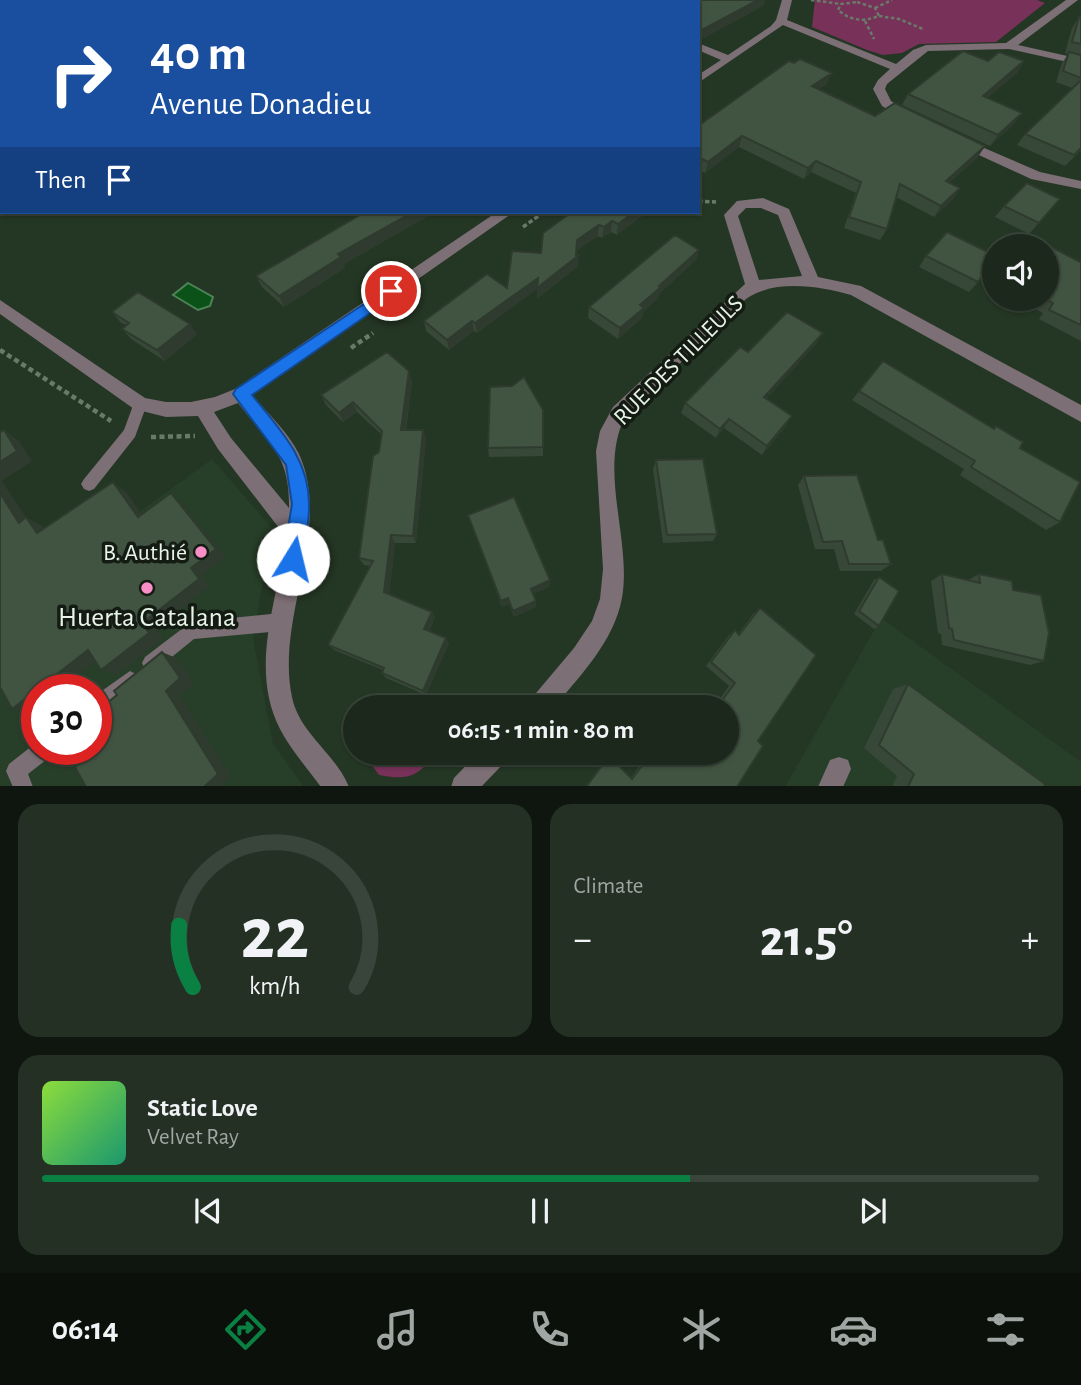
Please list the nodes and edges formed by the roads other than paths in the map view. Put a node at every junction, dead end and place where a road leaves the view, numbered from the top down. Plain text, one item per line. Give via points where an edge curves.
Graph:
1 (787, 0) edge
2 (1073, 0) edge
3 (1081, 2) edge
4 (781, 21) junction
5 (1009, 46) junction
6 (700, 47) edge
7 (729, 59) junction
8 (1081, 62) edge
9 (897, 68) junction
10 (700, 79) edge
11 (927, 126) edge
12 (951, 137) edge
13 (1081, 185) edge
14 (504, 214) edge
15 (812, 281) junction
16 (753, 286) junction
17 (0, 306) edge
18 (241, 394) junction
19 (140, 404) junction
20 (203, 409) junction
21 (1081, 414) edge
22 (89, 484) dead end
23 (297, 538) junction
24 (281, 622) junction
25 (112, 694) edge
26 (550, 695) edge
27 (24, 765) edge
28 (484, 765) edge
29 (23, 786) edge
30 (337, 786) edge
31 (463, 786) edge

1 - 4 street
2 - 3 street
2 - 5 street
4 - 7 street
4 - 9 street
5 - 8 street
5 - 9 street via 937,46 918,51
6 - 7 street
7 - 10 street
9 - 11 street via 882,82 881,96 893,110
12 - 13 street via 1037,176
14 - 18 street
15 - 16 street, RUE DES TILLEULS
15 - 16 street, RUE DES TILLEULS via 784,212 763,203 742,204 731,215
15 - 21 street, RUE DES TILLEULS via 856,290 880,301
16 - 26 street, RUE DES TILLEULS via 620,412 609,431 605,451 611,600 582,656
17 - 19 street
18 - 20 street
18 - 23 street via 294,464 300,504
19 - 20 street via 159,410
19 - 22 lane via 130,433
20 - 23 street via 226,447 283,514
23 - 24 street
24 - 25 lane via 191,631
24 - 30 street via 275,669 280,700 292,725
27 - 29 lane via 16,771
28 - 31 street

